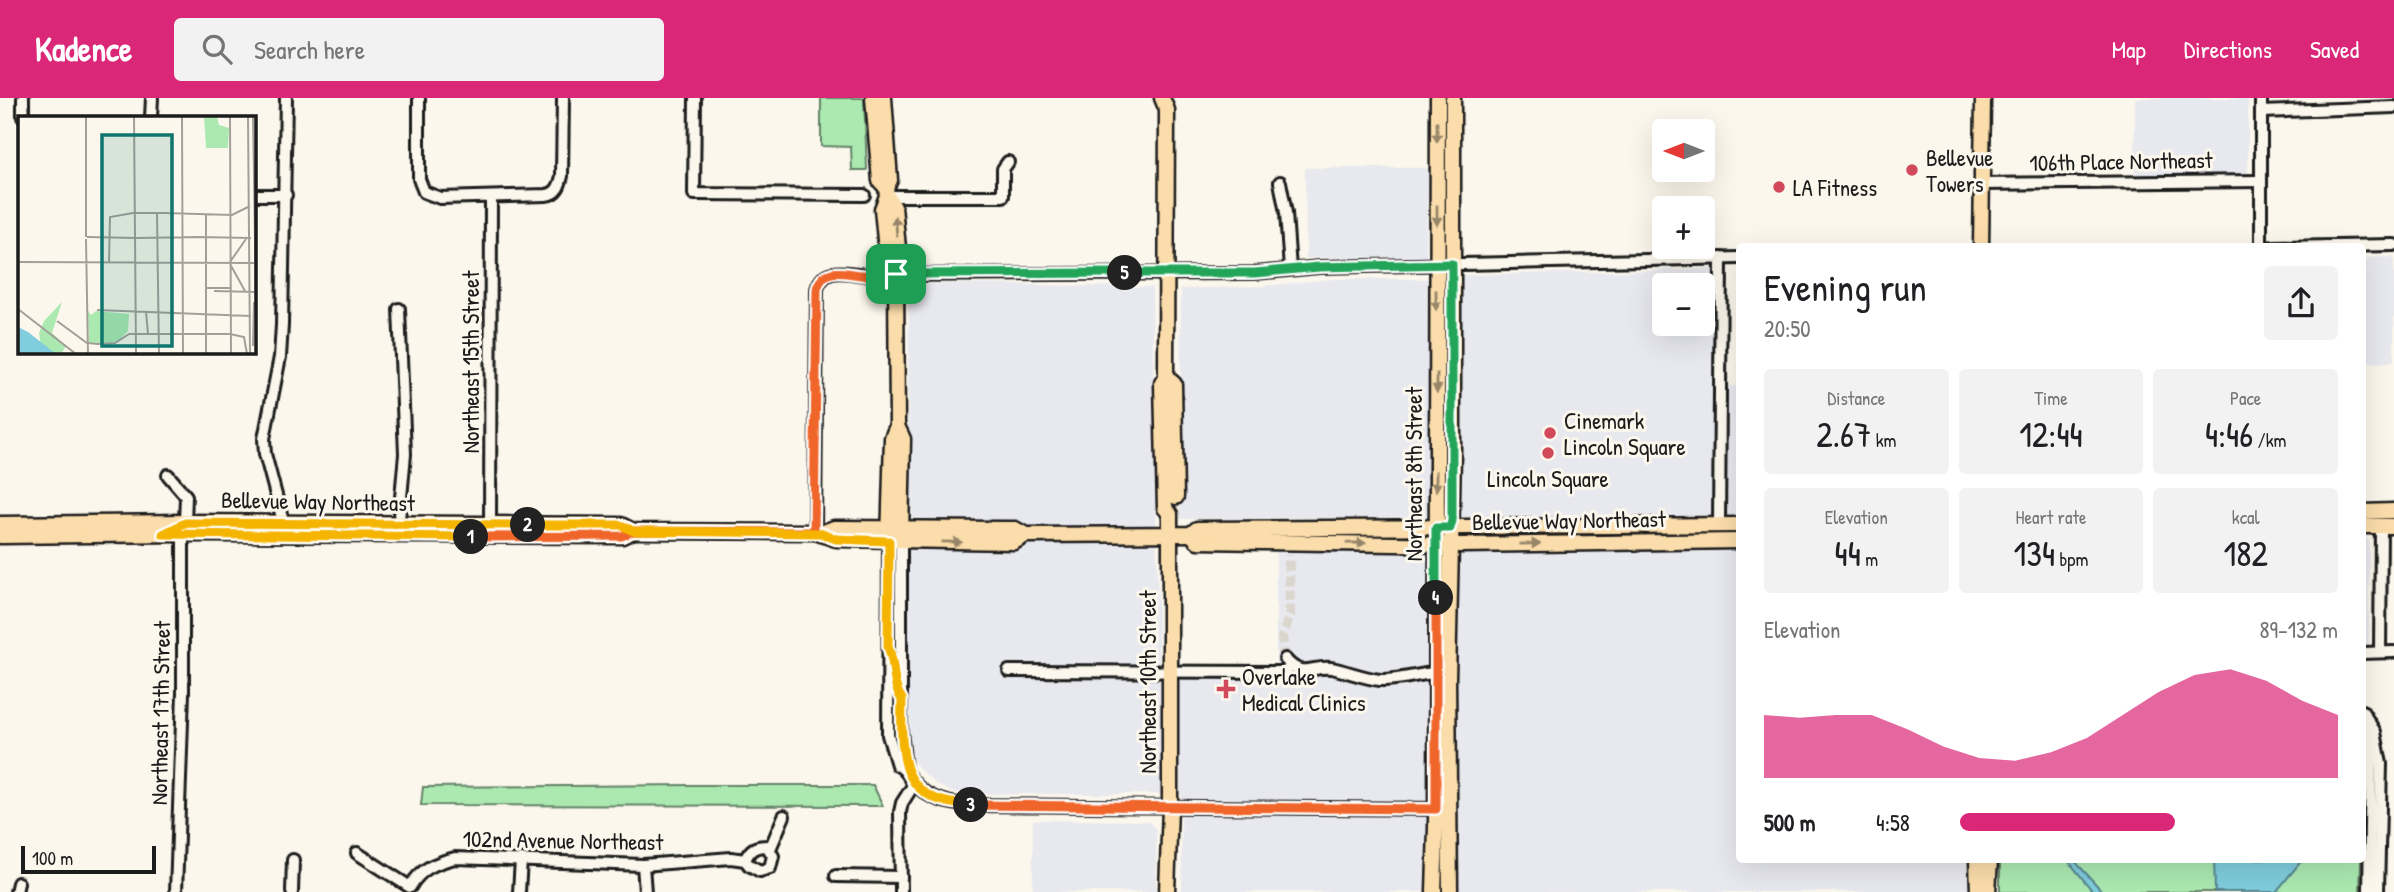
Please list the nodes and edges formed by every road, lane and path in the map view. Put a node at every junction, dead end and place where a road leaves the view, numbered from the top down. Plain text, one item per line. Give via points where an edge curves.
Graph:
1 (23, 98) edge
2 (152, 98) edge
3 (286, 98) edge
4 (419, 98) edge
5 (563, 98) edge
6 (695, 98) edge
7 (873, 98) edge
8 (884, 98) edge
9 (1438, 98) edge
10 (1453, 98) edge
11 (1983, 98) edge
12 (2261, 98) edge
13 (1167, 102) edge
14 (2394, 107) edge
15 (2261, 112) junction
16 (23, 116) edge
17 (151, 116) edge
18 (1008, 162) dead end
19 (2261, 181) junction
20 (1280, 182) dead end
21 (1982, 184) junction
22 (886, 191) junction
23 (256, 195) edge
24 (285, 195) junction
25 (864, 195) dead end
26 (491, 197) junction
27 (1981, 243) edge
28 (2261, 243) edge
29 (2366, 245) edge
30 (2394, 245) edge
31 (1721, 258) junction
32 (1736, 258) edge
33 (1436, 264) junction
34 (1452, 264) junction
35 (1290, 269) junction
36 (1165, 273) junction
37 (896, 274) junction
38 (399, 309) dead end
39 (1166, 377) junction
40 (168, 475) dead end
41 (1176, 497) joint
42 (2394, 511) edge
43 (1170, 514) junction
44 (2366, 518) edge
45 (2366, 518) edge
46 (0, 524) edge
47 (2390, 524) edge
48 (55, 525) junction
49 (491, 526) junction
50 (1719, 526) junction
51 (1736, 526) edge
52 (1642, 527) junction
53 (184, 528) junction
54 (1443, 528) junction
55 (285, 530) junction
56 (398, 531) junction
57 (633, 531) junction
58 (818, 532) junction
59 (1170, 534) junction
60 (1191, 534) junction
61 (895, 535) junction
62 (0, 536) edge
63 (25, 536) junction
64 (1736, 541) edge
65 (1595, 542) junction
66 (1443, 544) junction
67 (888, 647) junction
68 (2380, 652) junction
69 (2394, 652) edge
70 (2366, 653) edge
71 (1009, 671) dead end
72 (1170, 672) junction
73 (1435, 673) junction
74 (902, 699) junction
75 (2366, 717) edge
76 (2366, 736) edge
77 (905, 768) junction
78 (914, 784) junction
79 (2381, 785) junction
80 (1170, 807) junction
81 (1443, 809) junction
82 (784, 816) dead end
83 (1436, 848) junction
84 (770, 849) junction
85 (357, 853) dead end
86 (293, 860) dead end
87 (521, 860) junction
88 (745, 860) junction
89 (1977, 863) edge
90 (1990, 863) edge
91 (643, 865) junction
92 (836, 876) dead end
93 (901, 877) junction
94 (410, 889) edge
95 (176, 892) edge
96 (292, 892) edge
97 (519, 892) edge
98 (645, 892) edge
99 (901, 892) edge
100 (1167, 892) edge
101 (1434, 892) edge
102 (1441, 892) edge
103 (1450, 892) edge
104 (1978, 892) edge
105 (1989, 892) edge
106 (2369, 892) edge
107 (2378, 892) edge

1 - 16 street
2 - 17 street
3 - 24 street
4 - 26 street via 418,179 424,192 433,197
5 - 26 street via 558,188 546,195
6 - 25 street via 694,194
7 - 22 main road via 880,181
8 - 22 main road via 890,180
9 -> 33 main road, Northeast 8th Street
10 - 34 main road, Northeast 8th Street
11 - 21 main road
12 - 15 street
13 - 36 main road, Northeast 10th Street
14 - 15 street
15 - 19 street
18 - 22 street via 1003,169 1003,196
19 - 21 street, 106th Place Northeast
19 - 28 street
20 - 35 street
21 - 27 main road
22 - 37 main road via 882,208 886,250 894,258
23 - 24 street
24 - 55 street via 282,336 264,439
26 - 49 street, Northeast 15th Street
29 - 30 street
31 - 32 street
31 - 34 street
31 - 50 street
33 - 34 street
33 - 35 street
33 -> 54 main road, Northeast 8th Street
34 - 54 main road, Northeast 8th Street via 1453,456
35 - 36 street
36 - 37 street
36 - 39 main road, Northeast 10th Street
37 - 58 street via 835,272 819,282
37 - 61 main road
38 - 56 street via 405,454
39 - 41 main road, Northeast 10th Street via 1174,384
39 - 43 main road, Northeast 10th Street via 1162,383 1166,508
40 - 53 street, Northeast 17th Street via 186,496
41 - 43 street, Northeast 10th Street via 1176,509
42 - 44 main road
43 - 59 main road, Northeast 10th Street
45 - 47 main road
46 - 48 main road, Bellevue Way Northeast
47 - 68 street
48 - 53 main road, Bellevue Way Northeast
48 - 63 main road
49 - 56 main road, Bellevue Way Northeast
49 - 57 main road, Bellevue Way Northeast via 621,525
50 - 51 main road, Bellevue Way Northeast
50 - 52 main road, Bellevue Way Northeast
52 - 54 main road, Bellevue Way Northeast
52 - 65 main road via 1640,533
53 - 55 main road, Bellevue Way Northeast
53 - 63 main road via 163,534
53 - 95 street, Northeast 17th Street
54 - 60 main road, Bellevue Way Northeast via 1197,529
54 - 66 main road, Northeast 8th Street
55 - 56 main road, Bellevue Way Northeast
56 - 57 main road, Bellevue Way Northeast via 622,536
57 - 58 main road, Bellevue Way Northeast
58 - 61 main road, Bellevue Way Northeast via 834,528
59 - 60 main road, Bellevue Way Northeast
59 - 61 main road, Bellevue Way Northeast via 1026,535 1015,529
59 - 72 main road, Northeast 10th Street
60 -> 66 main road, Bellevue Way Northeast via 1198,541 1289,549
61 - 67 street
61 - 74 street
62 - 63 main road
64 - 65 main road, Bellevue Way Northeast
66 -> 65 main road, Bellevue Way Northeast
66 - 73 main road, Northeast 8th Street
66 - 81 main road, Northeast 8th Street
67 - 74 street via 894,659 896,691
67 - 77 street via 888,735 897,765
68 - 69 street
68 - 70 street
71 - 72 street
72 - 73 street via 1285,672 1288,662 1306,671 1333,669 1379,680
72 - 80 main road, Northeast 10th Street
73 - 81 main road, Northeast 8th Street
74 - 77 street
75 - 79 street via 2379,747
76 - 79 street
77 - 78 street
78 - 80 street via 950,804
78 - 93 street via 900,813
79 - 106 street
79 - 107 street
80 - 81 street
80 - 100 main road, Northeast 10th Street
81 - 83 main road, Northeast 8th Street
81 - 103 main road, Northeast 8th Street
82 - 84 street, 102nd Avenue Northeast
83 - 101 main road, Northeast 8th Street
83 - 102 main road
84 - 88 street, 102nd Avenue Northeast via 758,846
84 - 88 street, 102nd Avenue Northeast via 773,856 766,870
85 - 94 street, 102nd Avenue Northeast
86 - 96 street
87 - 91 street, 102nd Avenue Northeast
87 - 94 street, 102nd Avenue Northeast via 455,858 427,868 415,877
87 - 97 street
88 - 91 street, 102nd Avenue Northeast
89 - 104 main road
90 - 105 main road
91 - 98 street
92 - 93 street
93 - 99 street

